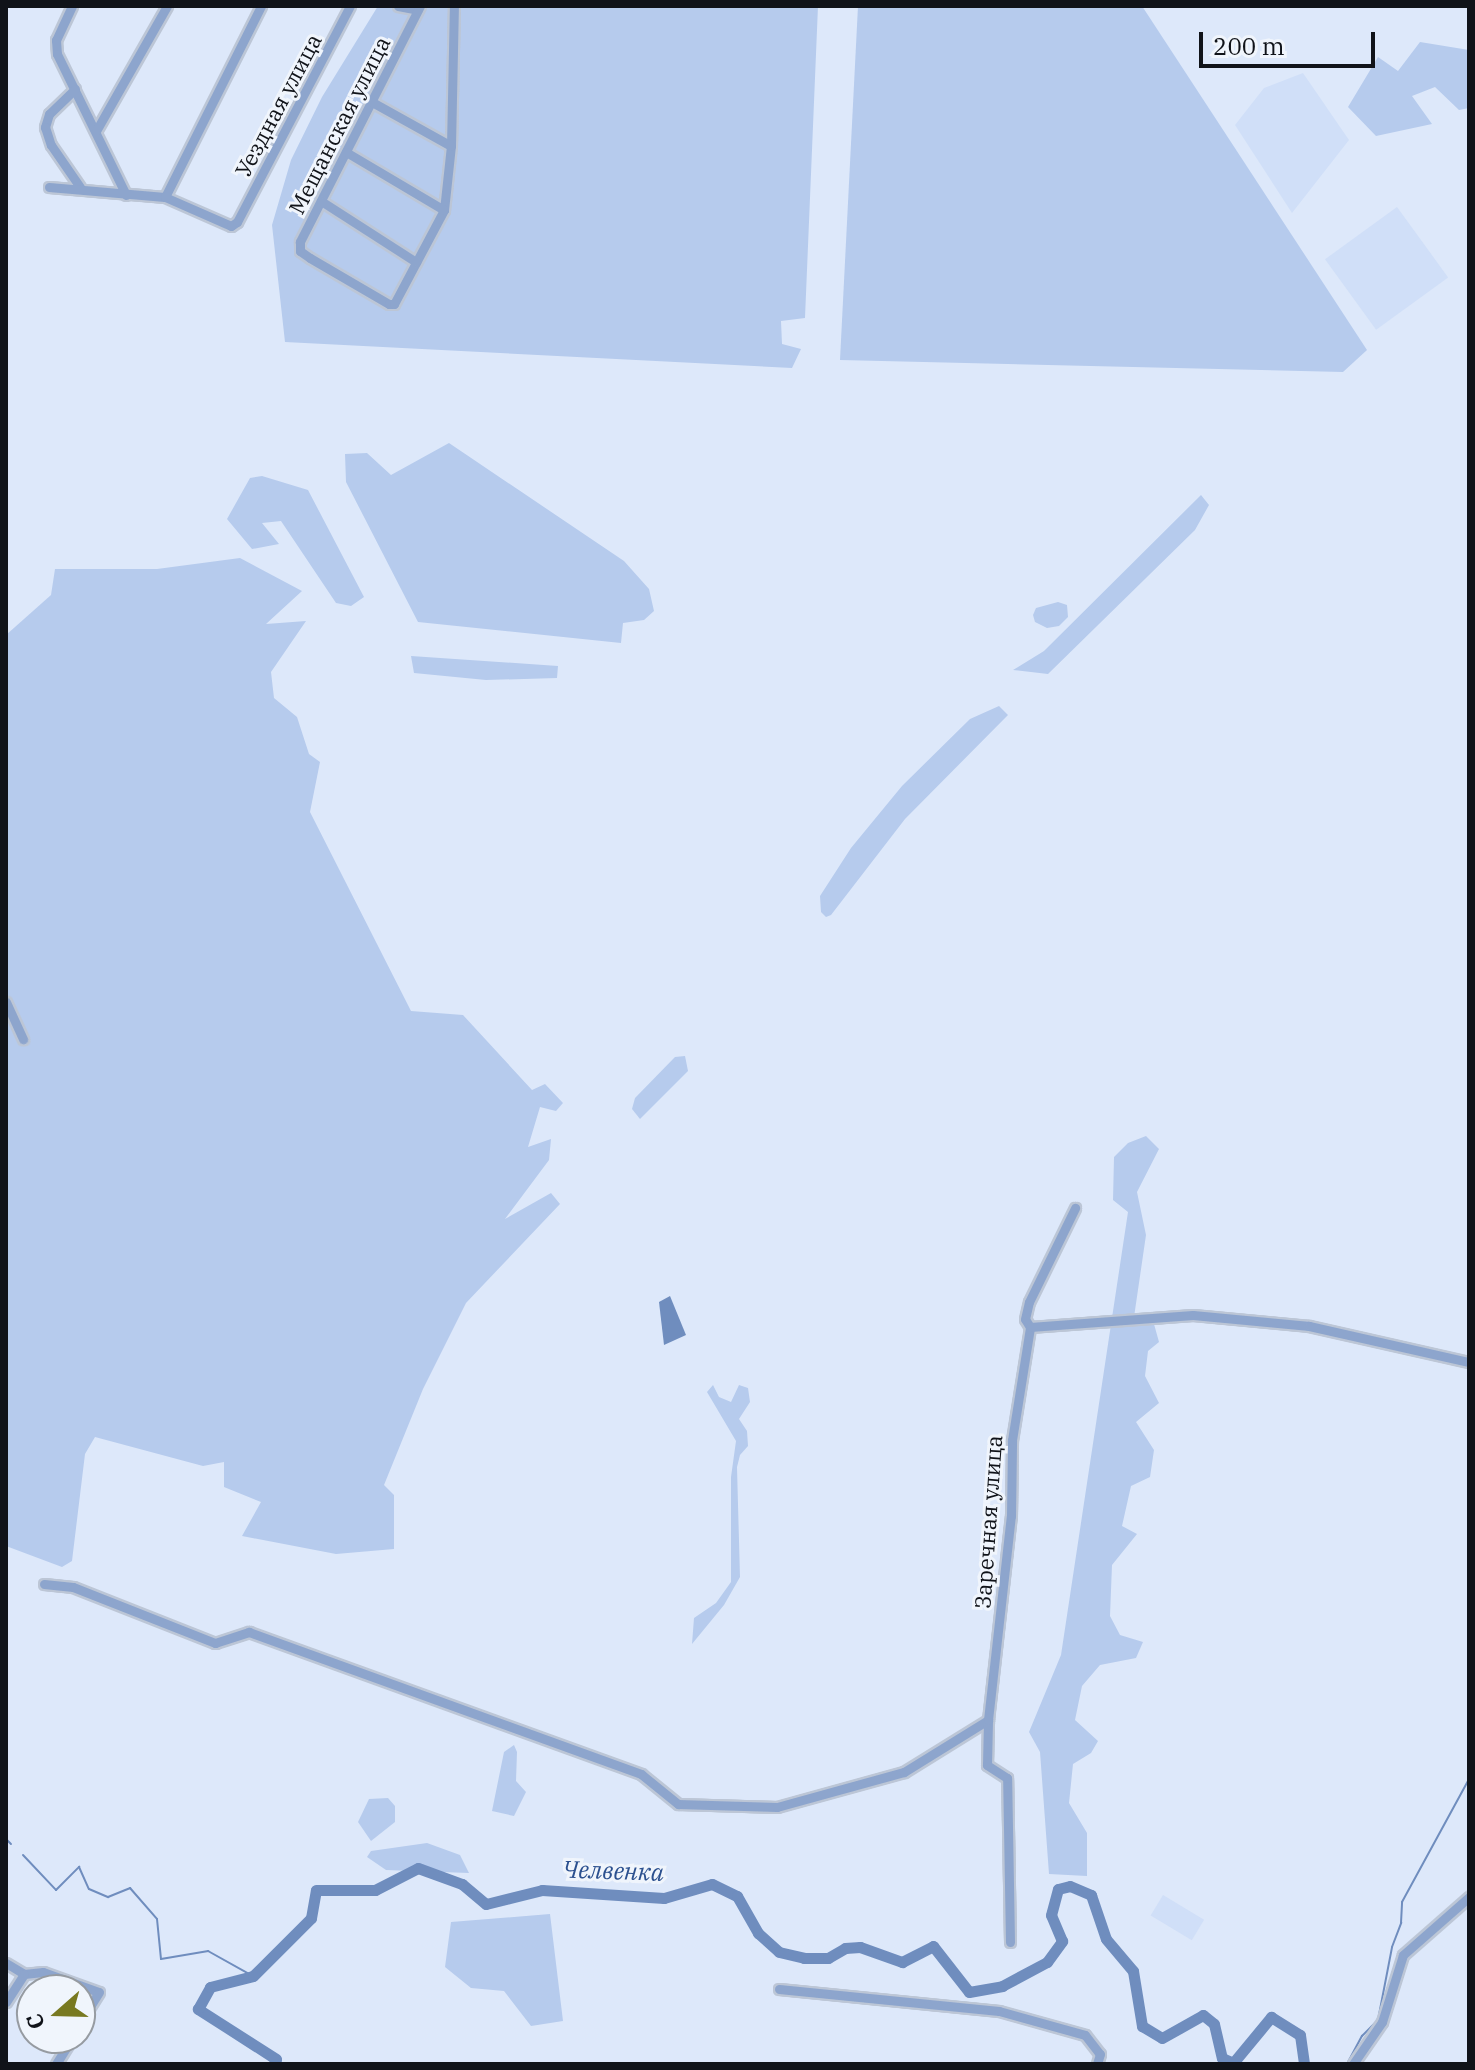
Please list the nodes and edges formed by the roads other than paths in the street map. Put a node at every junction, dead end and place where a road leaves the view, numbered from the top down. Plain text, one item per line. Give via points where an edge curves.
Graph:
1 (72, 6) edge
2 (167, 6) edge
3 (261, 6) edge
4 (350, 6) edge
5 (398, 6) edge
6 (454, 6) edge
7 (419, 8) edge
8 (75, 89) junction
9 (372, 102) junction
10 (96, 131) junction
11 (451, 146) junction
12 (346, 152) junction
13 (49, 187) dead end
14 (80, 187) junction
15 (126, 195) junction
16 (165, 197) junction
17 (321, 201) junction
18 (444, 210) junction
19 (416, 262) junction
20 (6, 1002) edge
21 (23, 1039) dead end
22 (1075, 1208) dead end
23 (1030, 1327) junction
24 (1469, 1362) edge
25 (44, 1584) dead end
26 (988, 1720) junction
27 (1469, 1897) edge
28 (1010, 1942) dead end
29 (6, 1963) edge
30 (24, 1974) joint
31 (49, 1974) edge
32 (779, 1989) dead end
33 (1097, 2064) edge
34 (1353, 2064) edge

1 - 8 street via 56,40 57,54
2 - 10 street
3 - 16 street
4 - 16 street, Уездная улица via 237,222 231,226
5 - 7 street
6 - 11 street
7 - 9 street, Мещанская улица
8 - 10 street
8 - 14 street via 49,114 45,127
9 - 11 street
9 - 12 street, Мещанская улица
10 - 15 street
11 - 18 street
12 - 17 street, Мещанская улица
12 - 18 street
13 - 14 street
14 - 15 street
15 - 16 street
17 - 19 street
17 - 19 street, Мещанская улица via 300,242 300,251 310,258 389,304 399,296
18 - 19 street
20 - 21 street
22 - 23 street, Заречная улица via 1029,1302 1025,1319
23 - 24 street via 1193,1315 1309,1326
23 - 26 street, Заречная улица via 1012,1440 1011,1516
25 - 26 street via 73,1587 215,1643 249,1632 641,1774 678,1804 777,1807 904,1772
26 - 28 street, Заречная улица via 987,1765 1007,1778
27 - 34 street via 1403,1955 1382,2022
29 - 30 street
30 - 31 street
32 - 33 street via 999,2011 1085,2035 1100,2054

